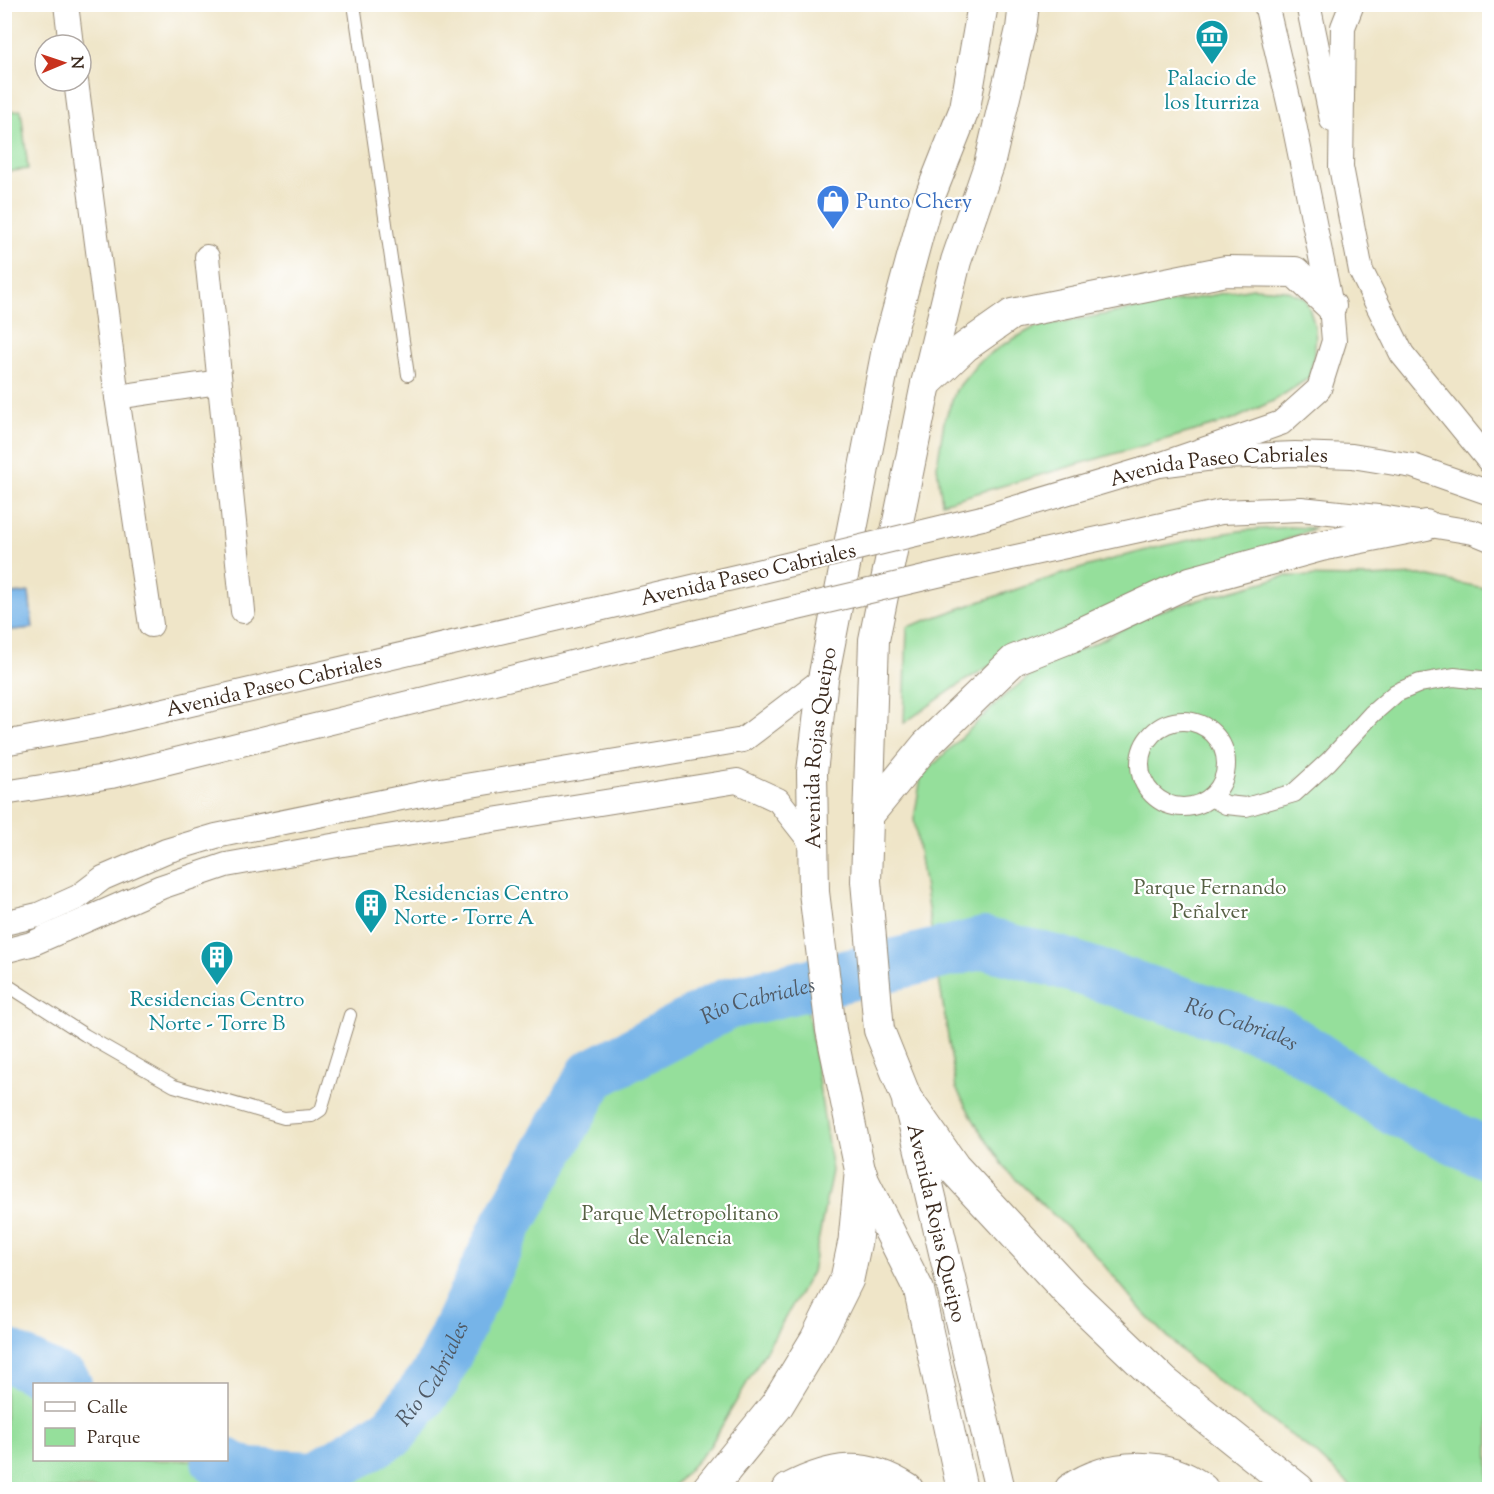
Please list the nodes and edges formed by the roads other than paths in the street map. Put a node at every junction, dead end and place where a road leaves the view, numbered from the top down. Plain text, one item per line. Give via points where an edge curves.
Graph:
1 (66, 4) edge
2 (354, 4) edge
3 (983, 4) edge
4 (1024, 4) edge
5 (1266, 4) edge
6 (1308, 4) edge
7 (1352, 4) edge
8 (70, 33) edge
9 (78, 93) edge
10 (1341, 166) junction
11 (207, 257) dead end
12 (1331, 306) junction
13 (408, 375) dead end
14 (219, 382) junction
15 (926, 384) junction
16 (117, 397) junction
17 (1490, 462) edge
18 (1159, 465) junction
19 (1490, 493) edge
20 (1426, 525) junction
21 (1490, 538) edge
22 (243, 611) dead end
23 (151, 625) dead end
24 (823, 679) junction
25 (1490, 681) edge
26 (4, 743) edge
27 (4, 793) edge
28 (1211, 797) junction
29 (868, 816) junction
30 (814, 846) junction
31 (4, 923) edge
32 (4, 951) edge
33 (4, 983) edge
34 (350, 1016) dead end
35 (909, 1104) junction
36 (861, 1175) junction
37 (708, 1490) edge
38 (789, 1490) edge
39 (907, 1490) edge
40 (962, 1490) edge
41 (1000, 1490) edge
42 (1071, 1490) edge
43 (1202, 1490) edge
44 (1298, 1490) edge

1 - 8 street
2 - 13 lane
3 - 24 street, Avenida Rojas Queipo via 965,108 926,206 887,349
4 - 15 street, Avenida Rojas Queipo via 989,165 956,261
5 - 12 street
6 - 10 street
7 - 10 street via 1343,27
9 - 16 street
10 - 17 street via 1361,271 1392,333 1409,362
11 - 14 street
12 - 15 street via 1295,272 1226,271 1012,314 965,347
12 - 18 street via 1334,341 1319,389 1281,423
14 - 16 street
14 - 22 street
15 - 29 street, Avenida Rojas Queipo via 874,640
16 - 23 street
18 - 19 street, Avenida Paseo Cabriales via 1221,457 1352,456 1413,466
18 - 26 street, Avenida Paseo Cabriales, bridge via 982,518 96,726
20 - 21 street, Avenida Paseo Cabriales
20 - 27 street, Avenida Paseo Cabriales, bridge via 1301,509 1221,512 763,616 111,776
20 - 29 street via 1321,546 1190,582 1014,660 926,745
24 - 30 street, Avenida Rojas Queipo via 812,772
24 - 31 street via 743,740 435,791 216,836 166,851 104,878 78,897 38,915
25 - 28 street via 1454,677 1420,683 1396,693 1294,792 1246,807 1226,805
28 - 28 street via 1226,768 1224,751 1216,736 1203,725 1187,721 1170,723 1155,731 1145,744 1141,760 1142,777 1150,792 1179,807 1196,805
29 - 35 street, Avenida Rojas Queipo via 866,881 879,1030
30 - 32 street via 778,800 737,781 226,865 161,887 31,944
30 - 36 street, Avenida Rojas Queipo via 814,892 831,1030
33 - 34 lane via 174,1086 284,1118 312,1116 321,1110
35 - 41 street, Avenida Rojas Queipo
35 - 44 highway via 954,1168 1070,1293 1164,1383
36 - 37 highway via 847,1279 777,1405
36 - 40 street, Avenida Rojas Queipo via 919,1290
38 - 39 highway via 814,1477 845,1470 877,1473
42 - 43 highway via 1105,1474 1142,1469 1165,1471

